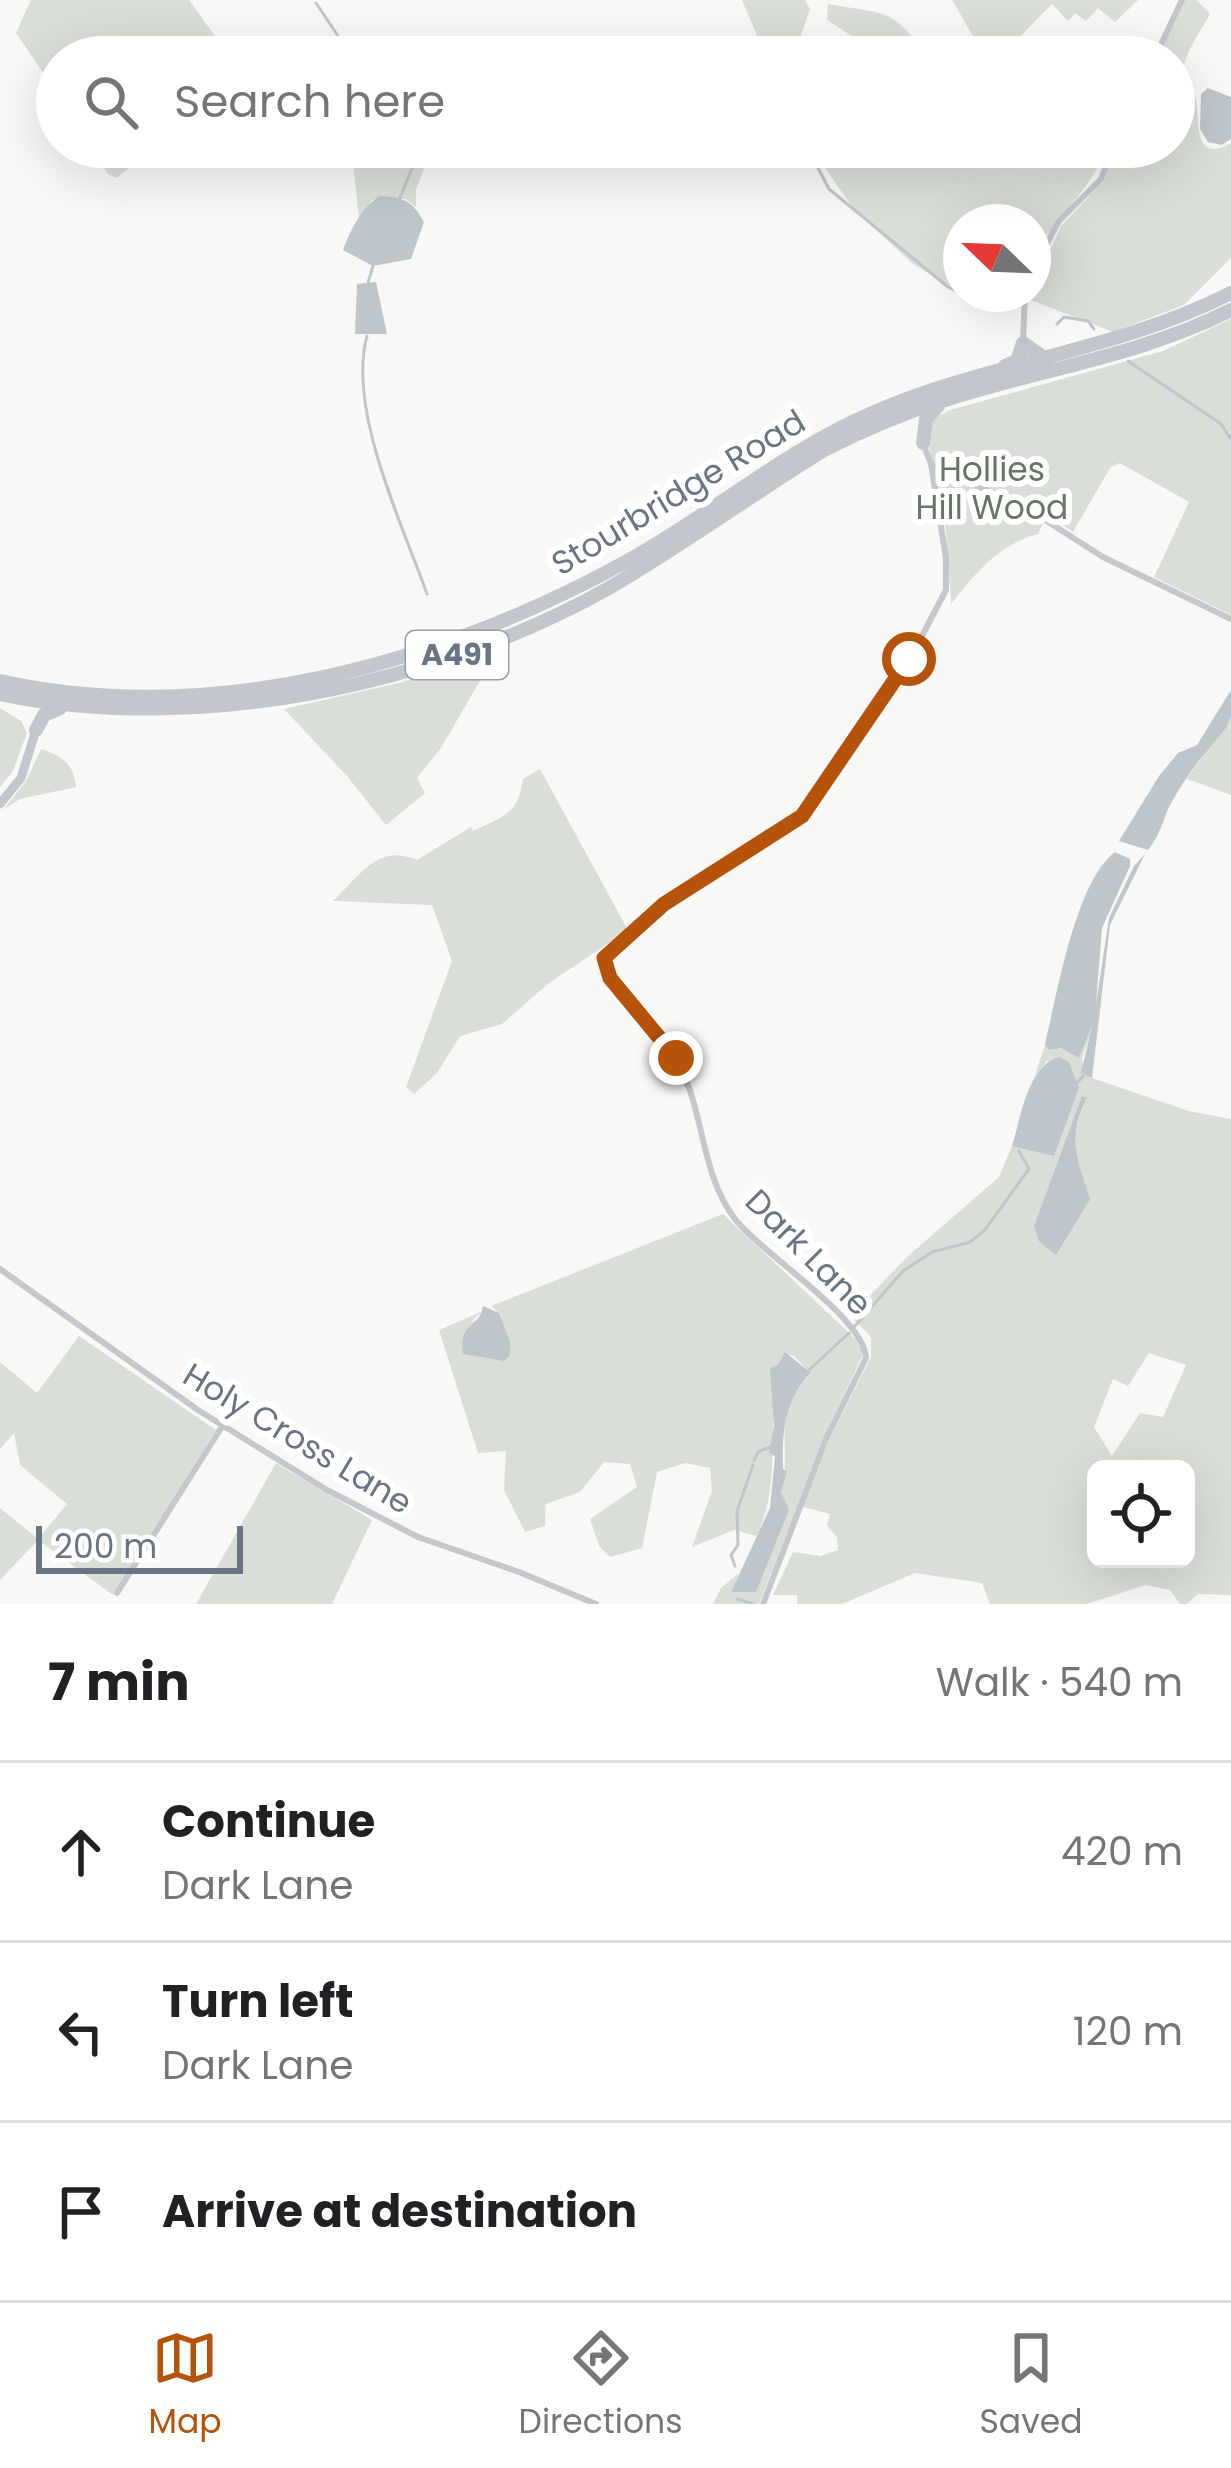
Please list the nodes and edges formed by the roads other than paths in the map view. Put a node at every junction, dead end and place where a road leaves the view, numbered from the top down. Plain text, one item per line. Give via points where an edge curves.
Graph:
1 (1182, 0) edge
2 (1165, 36) edge
3 (1105, 168) edge
4 (1051, 235) edge
5 (1231, 293) edge
6 (1231, 310) edge
7 (1024, 312) edge
8 (1023, 343) junction
9 (1047, 360) junction
10 (995, 372) junction
11 (946, 399) junction
12 (885, 421) junction
13 (923, 443) junction
14 (931, 464) junction
15 (1231, 619) edge
16 (0, 681) edge
17 (0, 694) edge
18 (22, 699) junction
19 (71, 706) junction
20 (36, 730) junction
21 (0, 804) edge
22 (0, 1269) edge
23 (223, 1425) junction
24 (117, 1593) dead end
25 (596, 1604) edge
26 (763, 1604) edge

1 - 2 street
3 - 4 street
5 - 9 highway, Stourbridge Road / A491
6 - 11 highway, Stourbridge Road / A491 via 1150,344
7 - 8 street
8 - 9 highway
8 - 10 highway via 1016,361
9 - 10 highway, Stourbridge Road / A491
10 - 16 highway, Stourbridge Road / A491 via 857,419 632,559 526,612 408,656 302,680 180,694 70,693
11 - 12 highway, Stourbridge Road / A491
11 - 13 highway via 926,419
12 - 13 highway
12 - 19 highway, Stourbridge Road / A491 via 824,450 606,589 468,651 268,698
13 - 14 street, Dark Lane
14 - 15 street
14 - 26 street, Dark Lane via 946,590 913,653 802,816 664,904 604,958 610,978 676,1058 713,1181 734,1218 866,1344
17 - 18 highway, Stourbridge Road / A491
18 - 19 highway, Stourbridge Road / A491
18 - 20 highway
19 - 20 highway via 44,715
20 - 21 street via 21,778
22 - 23 street, Holy Cross Lane
23 - 24 street
23 - 25 street, Holy Cross Lane via 418,1538

